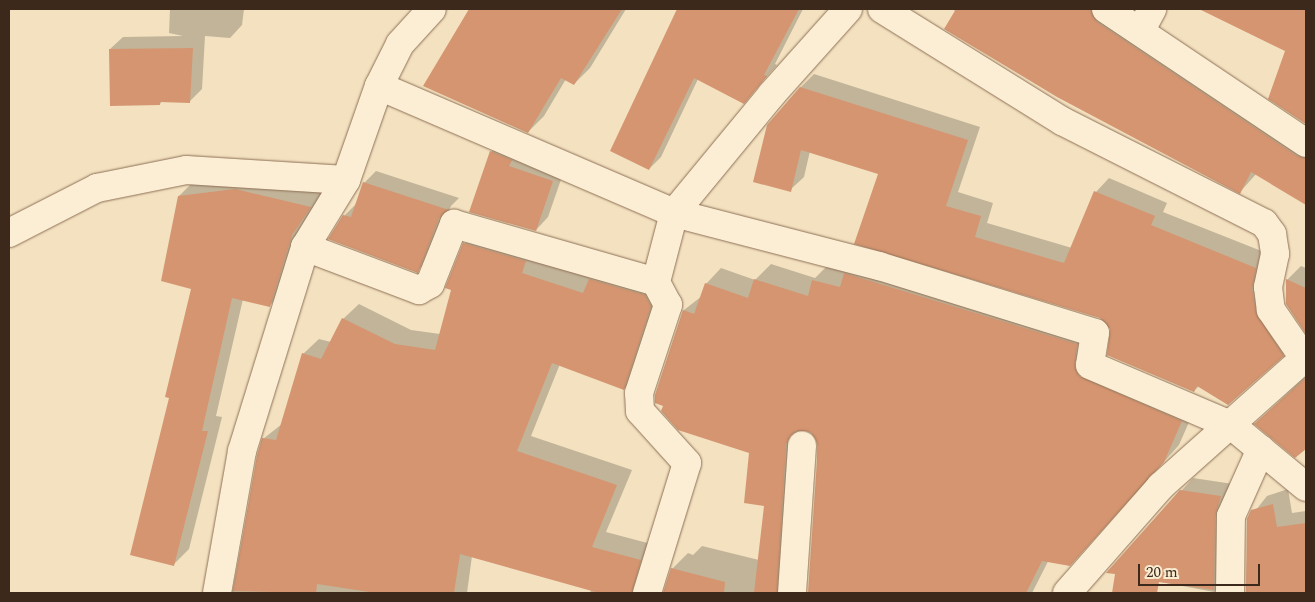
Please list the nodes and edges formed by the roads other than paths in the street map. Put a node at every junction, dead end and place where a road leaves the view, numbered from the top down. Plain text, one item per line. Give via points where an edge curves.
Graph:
1 (432, 9) edge
2 (848, 9) edge
3 (882, 9) edge
4 (1106, 9) edge
5 (1147, 19) edge
6 (379, 86) junction
7 (1306, 143) edge
8 (346, 180) junction
9 (674, 213) junction
10 (9, 233) edge
11 (305, 247) junction
12 (656, 282) junction
13 (1305, 357) edge
14 (1231, 426) junction
15 (802, 445) dead end
16 (1261, 449) junction
17 (1306, 487) edge
18 (217, 593) edge
19 (647, 593) edge
20 (792, 593) edge
21 (1068, 593) edge
22 (1230, 593) edge

1 - 6 street via 400,44
2 - 9 street via 772,94
3 - 13 street via 1062,121 1264,223 1272,234 1275,254 1268,288 1271,310
4 - 5 street
5 - 7 street
6 - 8 street
6 - 9 street
8 - 10 street via 186,170 97,188
8 - 11 street
9 - 12 street
9 - 14 street via 879,266 1095,333 1090,365
11 - 12 street via 419,290 430,284 454,224
11 - 18 street via 242,451
12 - 19 street via 668,305 639,393 640,411 687,463
13 - 14 street
14 - 16 street
14 - 21 street via 1161,486
15 - 20 street
16 - 17 street
16 - 22 street via 1231,516

